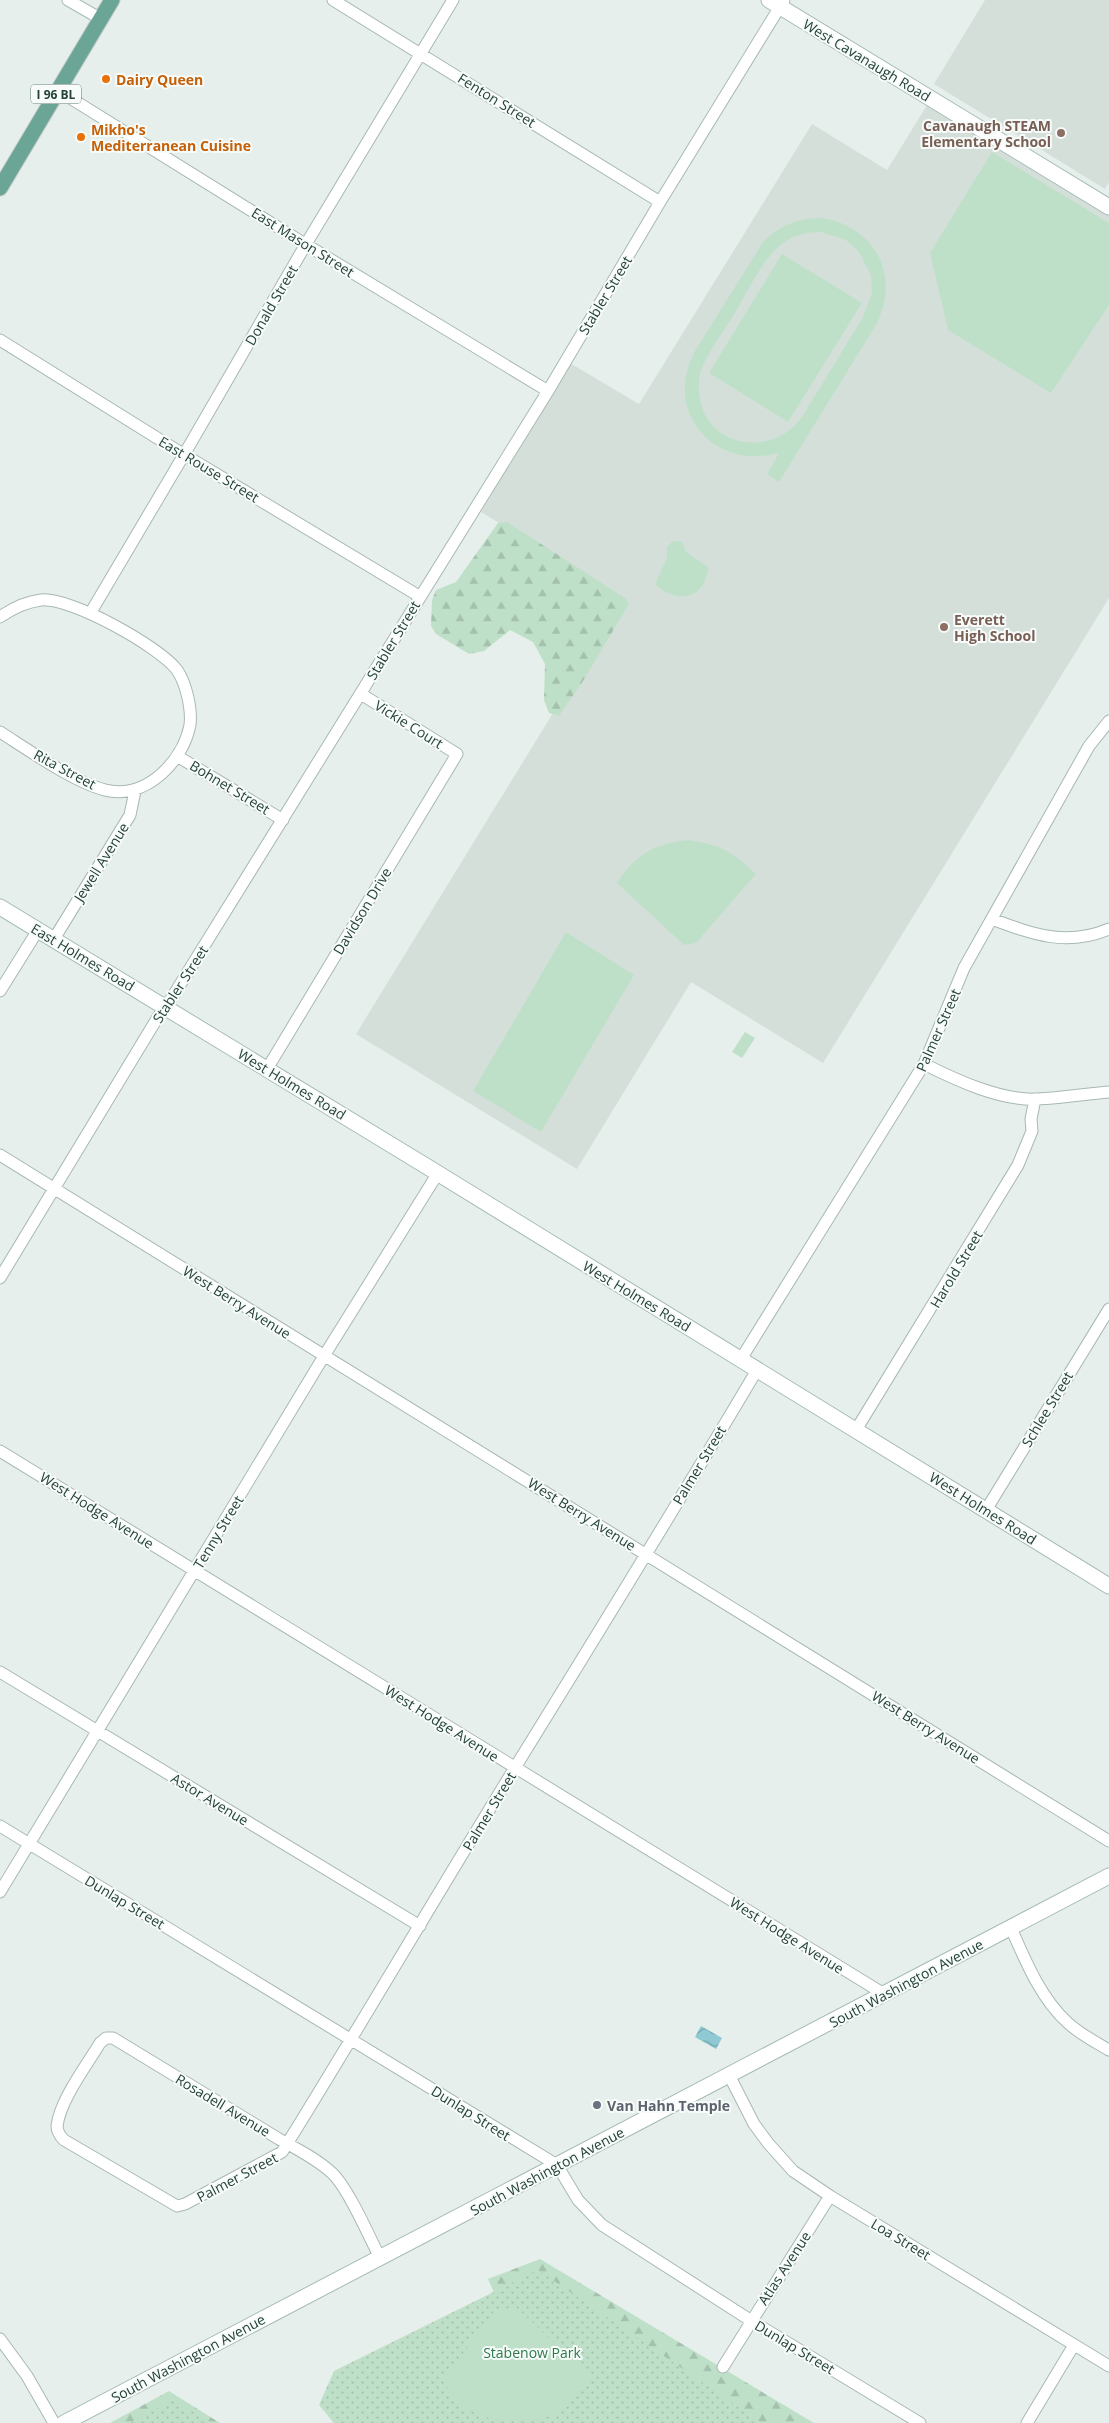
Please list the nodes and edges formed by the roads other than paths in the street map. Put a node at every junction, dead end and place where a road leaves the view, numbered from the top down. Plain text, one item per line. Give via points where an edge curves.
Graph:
1 (68, 0) edge
2 (112, 0) edge
3 (333, 0) edge
4 (453, 0) edge
5 (777, 2) edge
6 (101, 19) junction
7 (421, 53) junction
8 (59, 91) junction
9 (0, 188) edge
10 (660, 202) junction
11 (1109, 207) edge
12 (306, 244) junction
13 (0, 340) edge
14 (548, 391) junction
15 (186, 454) junction
16 (420, 596) junction
17 (91, 612) junction
18 (0, 617) edge
19 (361, 694) junction
20 (1109, 721) edge
21 (0, 732) edge
22 (457, 754) joint
23 (176, 756) junction
24 (135, 791) junction
25 (283, 820) junction
26 (0, 907) edge
27 (992, 919) junction
28 (1109, 929) edge
29 (38, 930) junction
30 (54, 939) junction
31 (0, 990) edge
32 (166, 1007) junction
33 (924, 1064) junction
34 (267, 1069) junction
35 (1109, 1092) edge
36 (1035, 1100) junction
37 (0, 1155) edge
38 (438, 1173) junction
39 (54, 1188) junction
40 (0, 1278) edge
41 (1109, 1309) edge
42 (324, 1356) junction
43 (740, 1359) junction
44 (757, 1370) junction
45 (856, 1430) junction
46 (0, 1451) edge
47 (986, 1510) junction
48 (646, 1554) junction
49 (195, 1571) junction
50 (1107, 1581) edge
51 (0, 1672) edge
52 (98, 1731) junction
53 (515, 1768) junction
54 (0, 1826) edge
55 (1109, 1841) edge
56 (29, 1844) junction
57 (1109, 1876) edge
58 (0, 1892) edge
59 (420, 1926) junction
60 (1010, 1928) junction
61 (884, 1994) junction
62 (352, 2039) junction
63 (1109, 2050) edge
64 (729, 2076) junction
65 (287, 2144) junction
66 (557, 2166) junction
67 (830, 2196) junction
68 (178, 2206) joint
69 (380, 2258) junction
70 (750, 2320) junction
71 (0, 2339) edge
72 (1074, 2345) junction
73 (1109, 2366) edge
74 (723, 2367) dead end
75 (54, 2423) edge
76 (64, 2423) edge
77 (920, 2423) edge
78 (1027, 2423) edge

1 - 6 street
2 - 6 main road, I 96 BL
3 - 7 street, Fenton Street
4 - 7 street, Donald Street
5 - 10 street, Stabler Street
5 - 11 street, West Cavanaugh Road
6 - 8 main road, I 96 BL
7 - 10 street, Fenton Street
7 - 12 street, Donald Street
8 - 9 main road, I 96 BL
8 - 12 street, East Mason Street
10 - 14 street, Stabler Street
12 - 14 street, East Mason Street
12 - 15 street, Donald Street
13 - 15 street, East Rouse Street
14 - 16 street, Stabler Street
15 - 16 street, East Rouse Street
15 - 17 street, Donald Street
16 - 19 street, Stabler Street
17 - 18 street via 43,600 19,605
17 - 23 street via 164,657 177,671 187,695 190,724
19 - 22 street, Vickie Court
19 - 25 street, Stabler Street
20 - 27 street, Palmer Street via 1089,746
21 - 24 street, Rita Street via 91,785 110,791
22 - 34 street, Davidson Drive
23 - 24 street via 153,781
23 - 25 street, Bohnet Street
24 - 30 street, Jewell Avenue via 130,816
25 - 32 street, Stabler Street
26 - 29 street, East Holmes Road
27 - 28 street via 1036,935 1072,938
27 - 33 street, Palmer Street via 964,968
29 - 30 street, East Holmes Road
29 - 31 street
30 - 32 street, East Holmes Road
32 - 34 street, West Holmes Road
32 - 39 street, Stabler Street
33 - 36 street via 952,1078 1009,1097
33 - 43 street, Palmer Street
34 - 38 street, West Holmes Road
35 - 36 street
36 - 45 street, Harold Street via 1032,1131 1018,1165
37 - 39 street, West Berry Avenue
38 - 42 street, Tenny Street
38 - 43 street, West Holmes Road
39 - 40 street, Stabler Street
39 - 42 street, West Berry Avenue
41 - 47 street, Schlee Street
42 - 48 street, West Berry Avenue
42 - 49 street, Tenny Street
43 - 44 street, West Holmes Road
44 - 45 street, West Holmes Road
44 - 48 street, Palmer Street
45 - 47 street, West Holmes Road
46 - 49 street, West Hodge Avenue
47 - 50 street, West Holmes Road
48 - 53 street, Palmer Street
48 - 55 street, West Berry Avenue
49 - 52 street, Tenny Street
49 - 53 street, West Hodge Avenue
51 - 52 street, Astor Avenue
52 - 56 street, Tenny Street
52 - 59 street, Astor Avenue
53 - 59 street, Palmer Street
53 - 61 street, West Hodge Avenue
54 - 56 street, Dunlap Street
56 - 58 street, Tenny Street
56 - 62 street, Dunlap Street
57 - 60 street, South Washington Avenue
59 - 62 street, Palmer Street
60 - 61 street, South Washington Avenue
60 - 63 street via 1050,2003 1066,2022
61 - 64 street, South Washington Avenue
62 - 65 street, Palmer Street
62 - 66 street, Dunlap Street
64 - 66 street, South Washington Avenue
64 - 67 street, Loa Street via 754,2124 768,2143 793,2171
65 - 68 street, Palmer Street via 277,2156
65 - 68 street, Rosadell Avenue via 112,2038 106,2038 65,2102 57,2127 59,2134 72,2145
65 - 69 street, Rosadell Avenue via 324,2166 340,2182
66 - 69 street, South Washington Avenue
66 - 70 street, Dunlap Street via 578,2200 602,2225
67 - 70 street, Atlas Avenue
67 - 72 street, Loa Street
69 - 76 street, South Washington Avenue
70 - 74 street, Atlas Avenue
70 - 77 street, Dunlap Street
71 - 75 street via 27,2376
72 - 73 street, Loa Street
72 - 78 street

